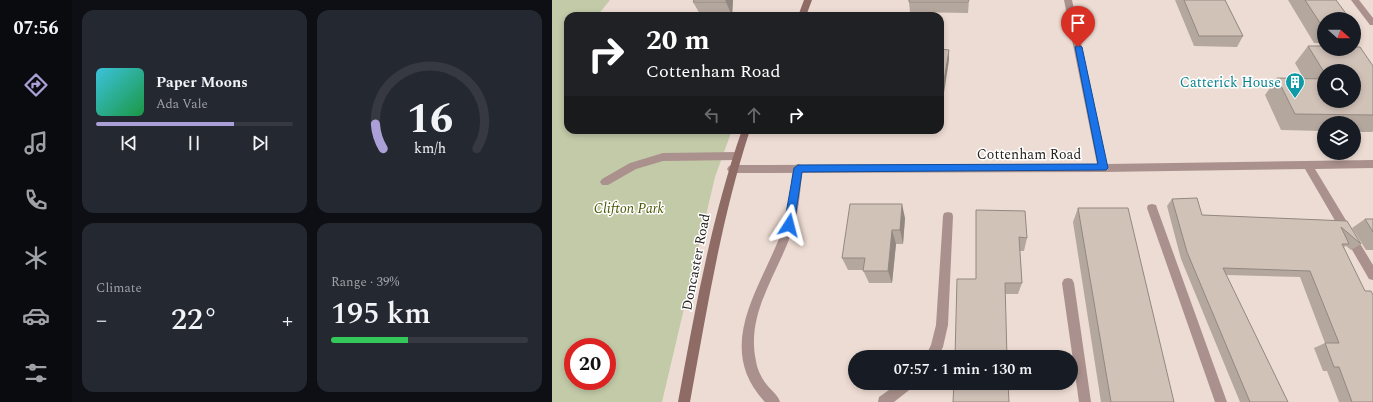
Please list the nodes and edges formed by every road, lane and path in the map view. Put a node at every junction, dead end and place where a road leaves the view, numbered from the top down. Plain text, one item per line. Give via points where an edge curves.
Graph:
1 (808, 0) edge
2 (1068, 0) edge
3 (1355, 0) edge
4 (804, 12) edge
5 (1373, 23) edge
6 (745, 134) edge
7 (737, 156) junction
8 (1307, 164) junction
9 (1373, 164) edge
10 (732, 168) junction
11 (798, 168) junction
12 (1103, 168) junction
13 (605, 182) dead end
14 (1152, 208) dead end
15 (948, 216) dead end
16 (1373, 275) edge
17 (1068, 283) dead end
18 (935, 350) edge
19 (900, 390) edge
20 (684, 402) edge
21 (774, 402) edge
22 (884, 402) edge
23 (1085, 402) edge
24 (1221, 402) edge

1 - 4 street
2 - 12 street
3 - 5 street
6 - 7 street, Doncaster Road
7 - 10 street, Doncaster Road
7 - 13 street via 663,157 633,166
8 - 9 street, Cottenham Road
8 - 12 street, Cottenham Road
8 - 16 street
10 - 11 street, Cottenham Road
10 - 20 street, Doncaster Road via 715,238
11 - 12 street, Cottenham Road
11 - 21 street via 789,225 760,289 749,324 747,355 759,384
14 - 24 street via 1188,303
15 - 18 street via 942,325
17 - 23 street
19 - 22 street

